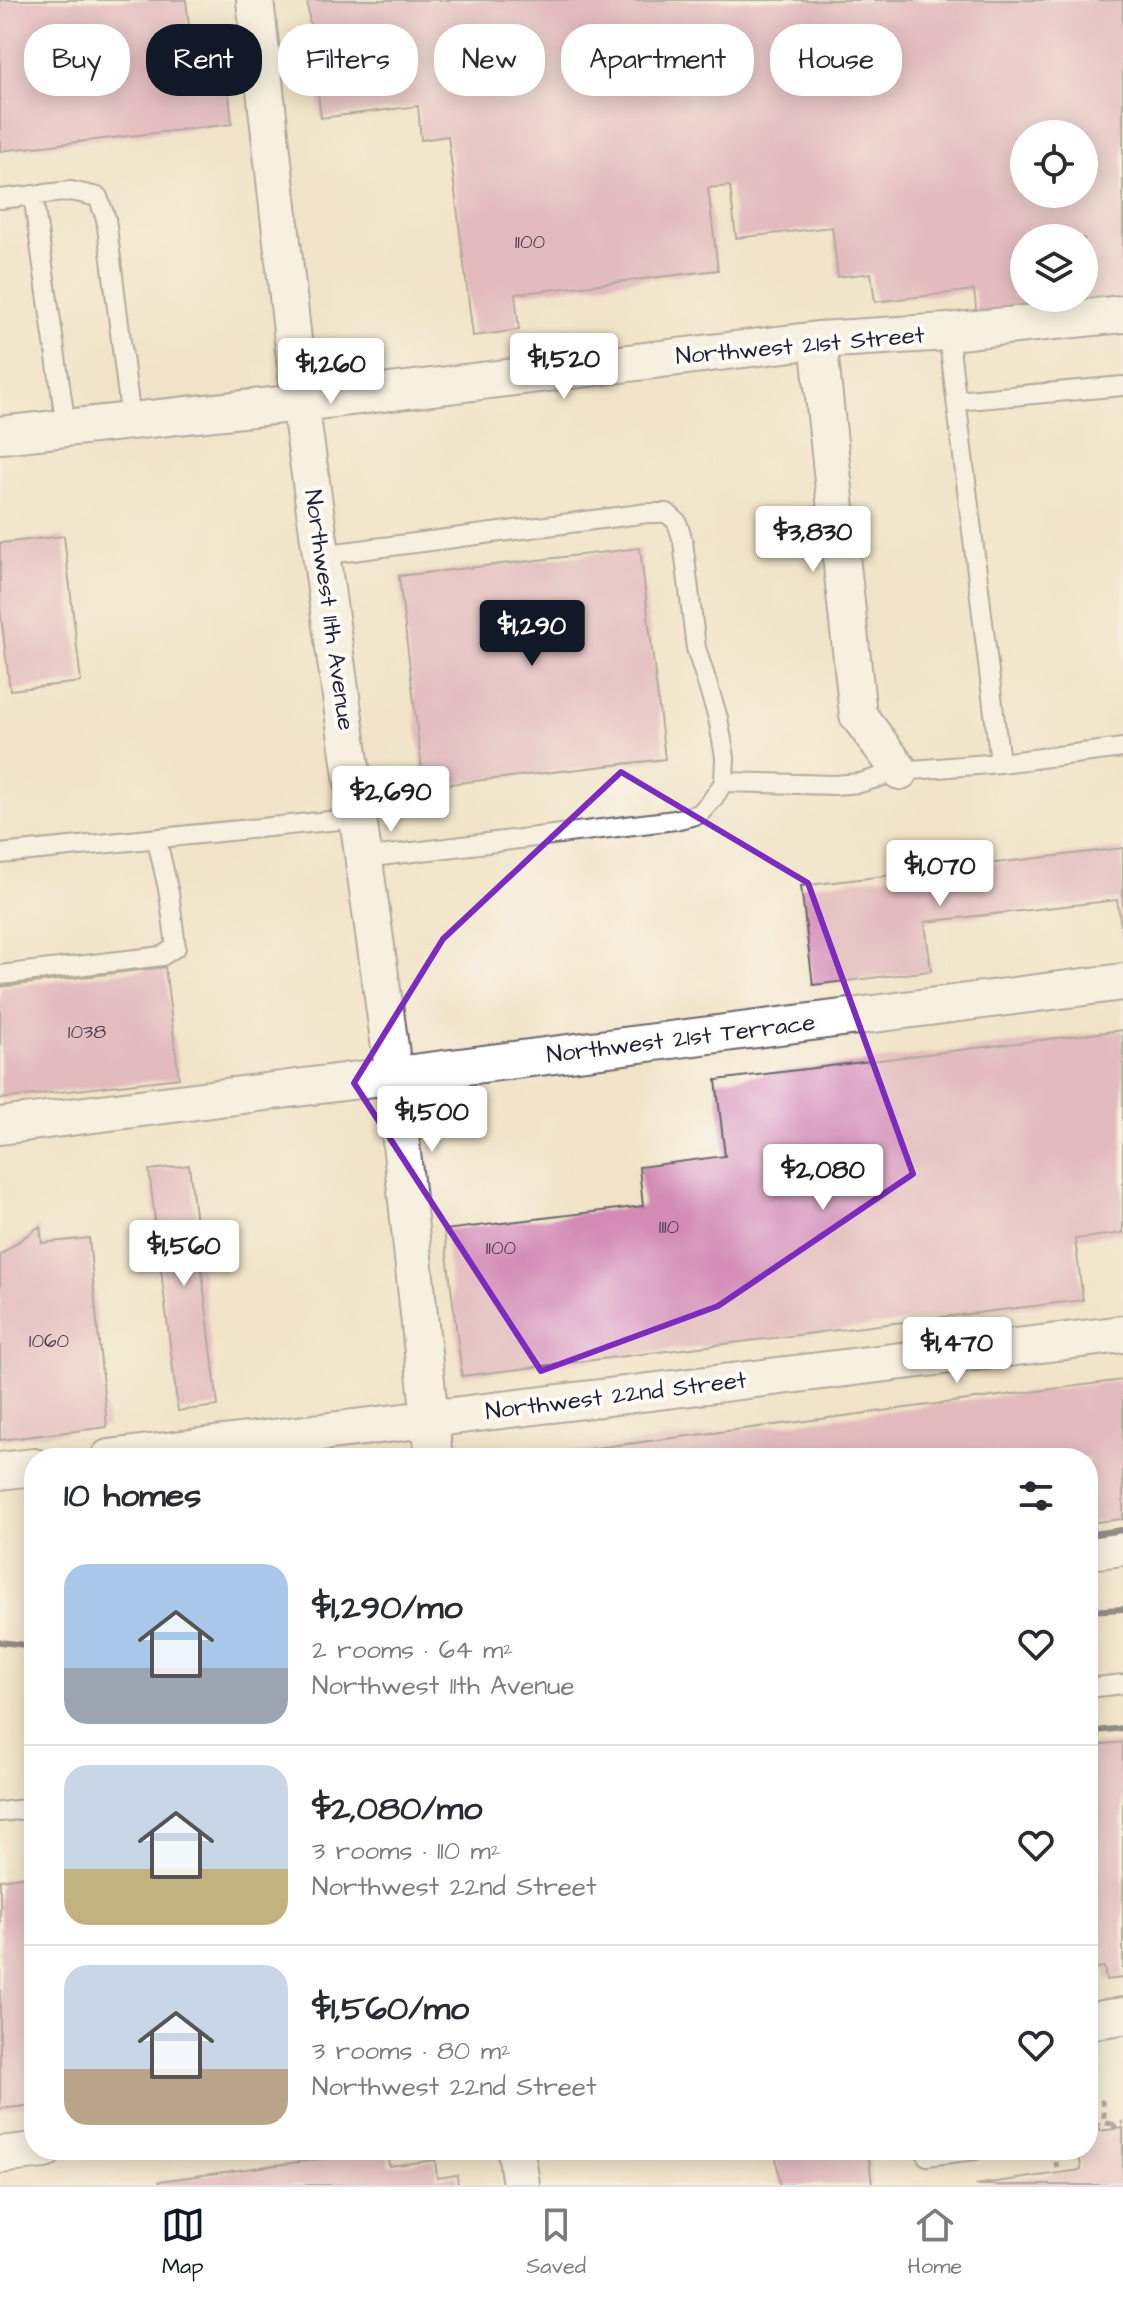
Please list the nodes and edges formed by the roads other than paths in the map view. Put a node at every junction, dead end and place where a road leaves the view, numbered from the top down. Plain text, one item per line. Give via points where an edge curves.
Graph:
1 (255, 0) edge
2 (33, 195) junction
3 (0, 199) edge
4 (1123, 314) edge
5 (948, 332) junction
6 (818, 340) junction
7 (1123, 386) edge
8 (956, 401) junction
9 (300, 403) junction
10 (131, 421) junction
11 (66, 427) junction
12 (0, 435) edge
13 (321, 555) junction
14 (1123, 748) edge
15 (1000, 763) junction
16 (900, 771) junction
17 (724, 782) junction
18 (359, 818) junction
19 (157, 840) junction
20 (0, 854) edge
21 (364, 858) junction
22 (0, 975) edge
23 (1123, 982) edge
24 (394, 1076) junction
25 (0, 1126) edge
26 (1123, 1334) edge
27 (430, 1419) junction
28 (191, 1448) edge
29 (433, 1448) edge
30 (24, 1468) edge
31 (0, 1471) edge
32 (1123, 1547) edge
33 (1098, 1550) edge
34 (1123, 1684) edge
35 (1098, 1687) edge
36 (24, 1809) edge
37 (0, 1812) edge
38 (1123, 2016) edge
39 (1098, 2020) edge
40 (24, 2152) edge
41 (0, 2155) edge
42 (517, 2160) edge
43 (521, 2185) edge

1 - 9 street, Northwest 11th Avenue
2 - 3 lane
2 - 10 lane via 71,191 98,197 106,219
2 - 11 lane
4 - 5 street, Northwest 21st Street
5 - 6 street, Northwest 21st Street
5 - 8 lane
6 - 9 street, Northwest 21st Street
6 - 16 street via 858,715
7 - 8 lane
8 - 15 lane
9 - 10 street, Northwest 21st Street
9 - 13 street, Northwest 11th Avenue
10 - 11 street, Northwest 21st Street
11 - 12 street, Northwest 21st Street
13 - 17 lane via 667,513 677,522 683,541 696,648 725,757
13 - 18 street, Northwest 11th Avenue
14 - 15 lane
15 - 16 lane
16 - 17 lane via 835,785
17 - 21 lane via 699,814 675,820
18 - 19 lane
18 - 21 street, Northwest 11th Avenue
19 - 20 lane
19 - 22 lane via 176,947 162,956
21 - 24 street, Northwest 11th Avenue
23 - 24 street, Northwest 21st Terrace
24 - 25 street, Northwest 21st Terrace
24 - 27 street, Northwest 11th Avenue
26 - 27 street, Northwest 22nd Street
27 - 28 street, Northwest 22nd Street
27 - 29 street, Northwest 11th Avenue
30 - 31 street
32 - 33 street
34 - 35 lane
36 - 37 lane
38 - 39 street
40 - 41 street
42 - 43 street

